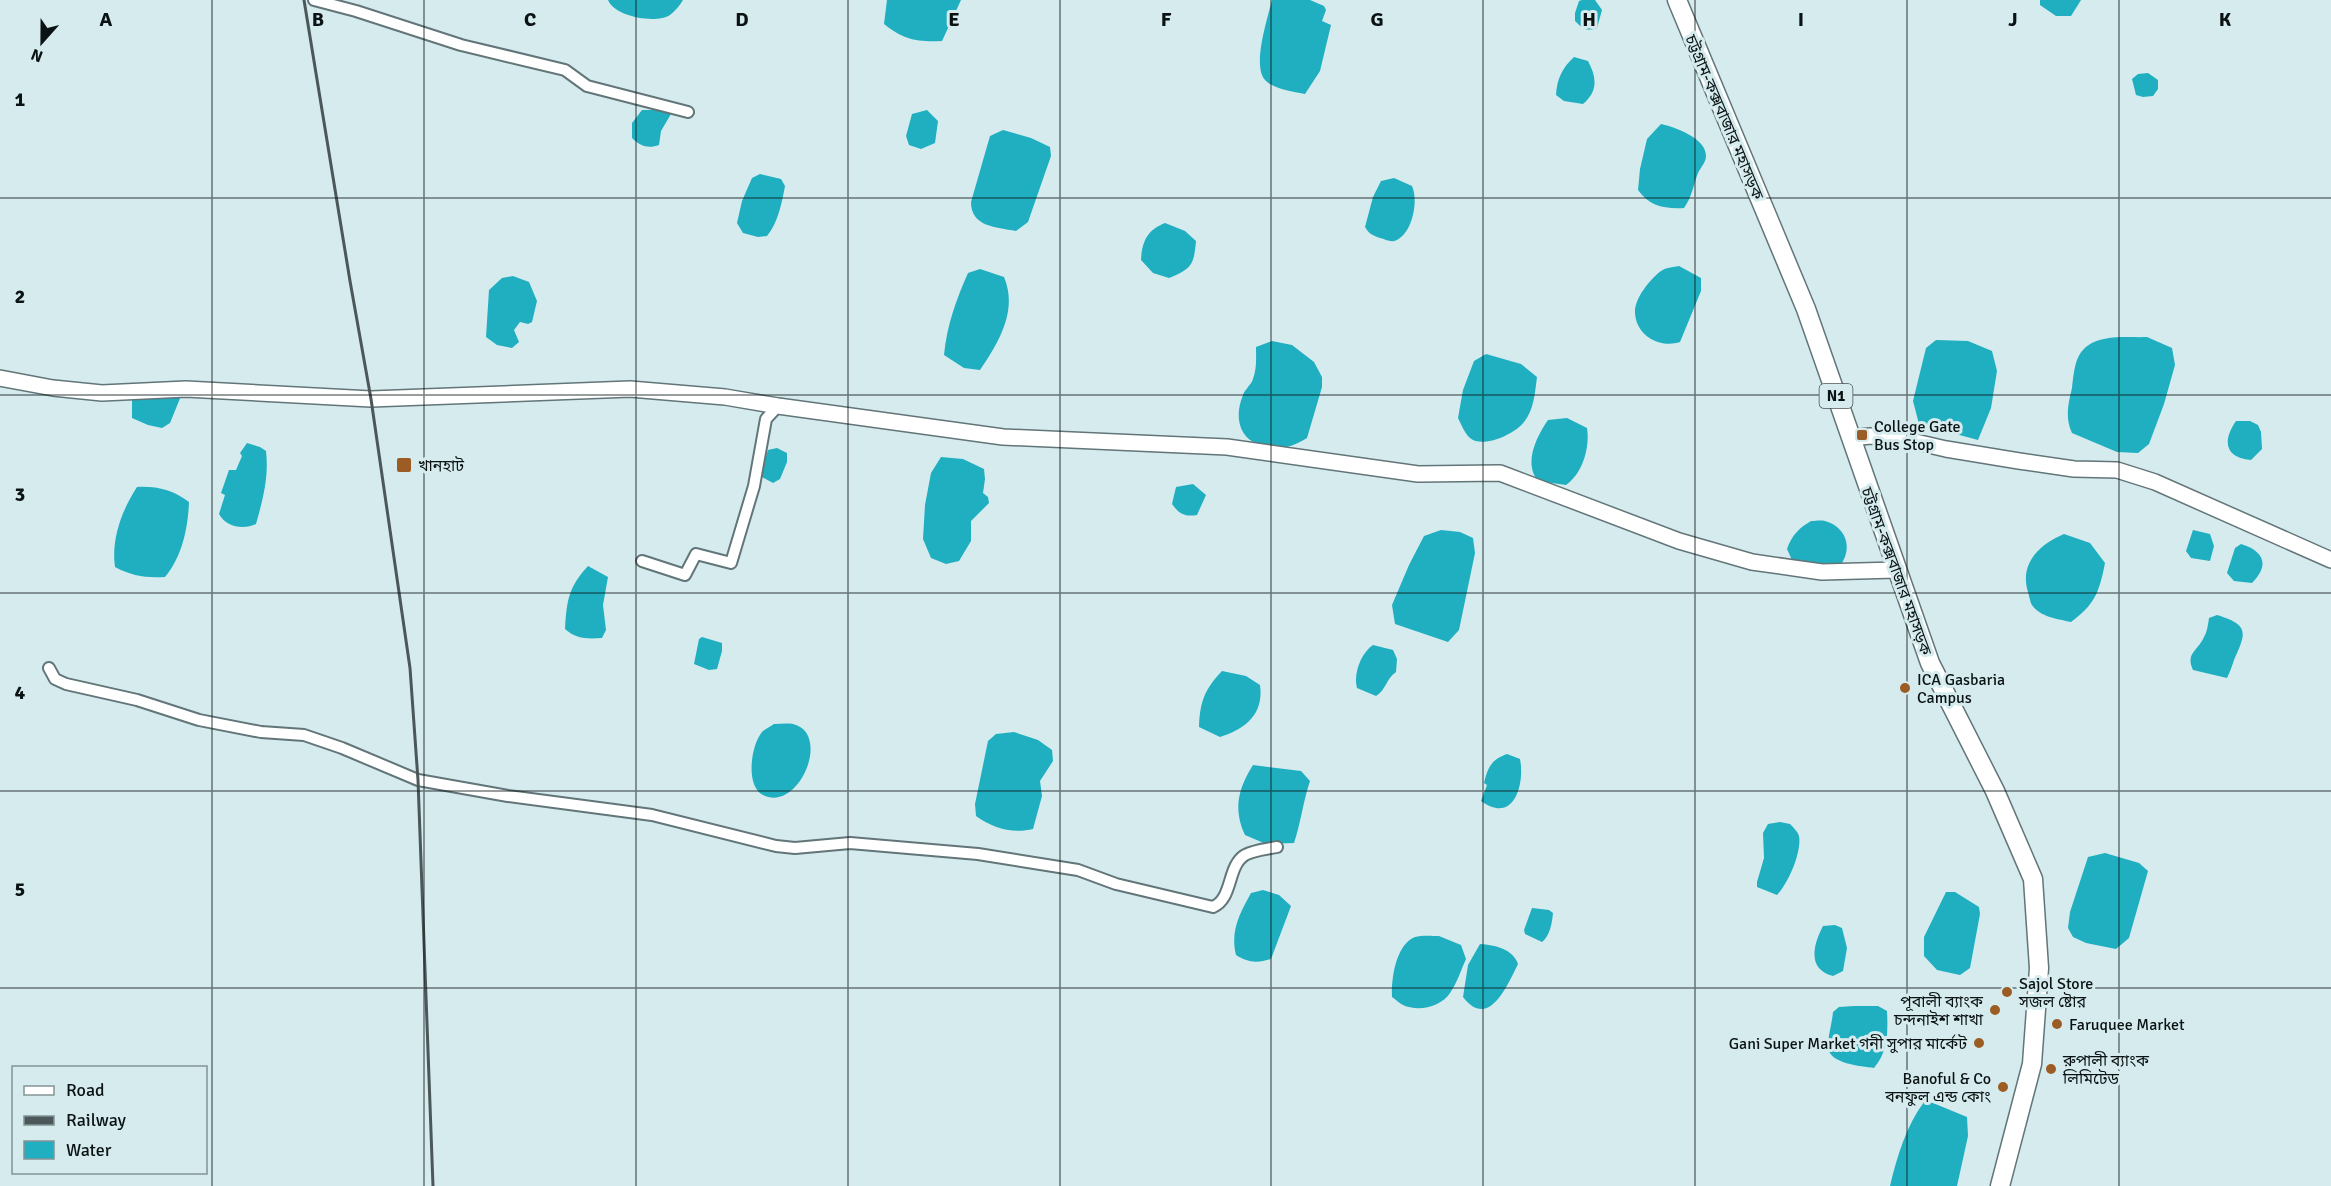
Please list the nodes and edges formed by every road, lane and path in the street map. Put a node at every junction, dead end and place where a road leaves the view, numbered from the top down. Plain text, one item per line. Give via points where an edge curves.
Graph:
1 (314, 0) edge
2 (1677, 0) edge
3 (688, 112) dead end
4 (0, 378) edge
5 (778, 406) junction
6 (1851, 438) junction
7 (2331, 560) edge
8 (642, 561) dead end
9 (1896, 570) junction
10 (48, 668) dead end
11 (1277, 847) dead end
12 (2000, 1186) edge

1 - 3 street via 461,45 565,70 587,86
2 - 6 highway, চট্টগ্রাম-কক্সবাজার মহাসড়ক / N1 via 1806,309
4 - 5 street via 102,393 186,389 371,399 630,389
5 - 8 street via 766,419 751,497 731,563 696,554 686,575
5 - 9 street via 1004,437 1227,447 1418,474 1500,472 1679,541 1752,562 1822,572
6 - 7 street via 1907,440 2063,467 2117,470 2155,482
6 - 9 highway, চট্টগ্রাম-কক্সবাজার মহাসড়ক / N1
9 - 12 highway, চট্টগ্রাম-কক্সবাজার মহাসড়ক / N1 via 1930,663 1995,791 2033,879 2039,968 2032,1064
10 - 11 street via 55,679 66,684 137,700 199,720 261,732 304,735 418,780 652,815 776,846 850,843 978,854 1078,870 1116,884 1213,907 1222,901 1240,860 1256,851

